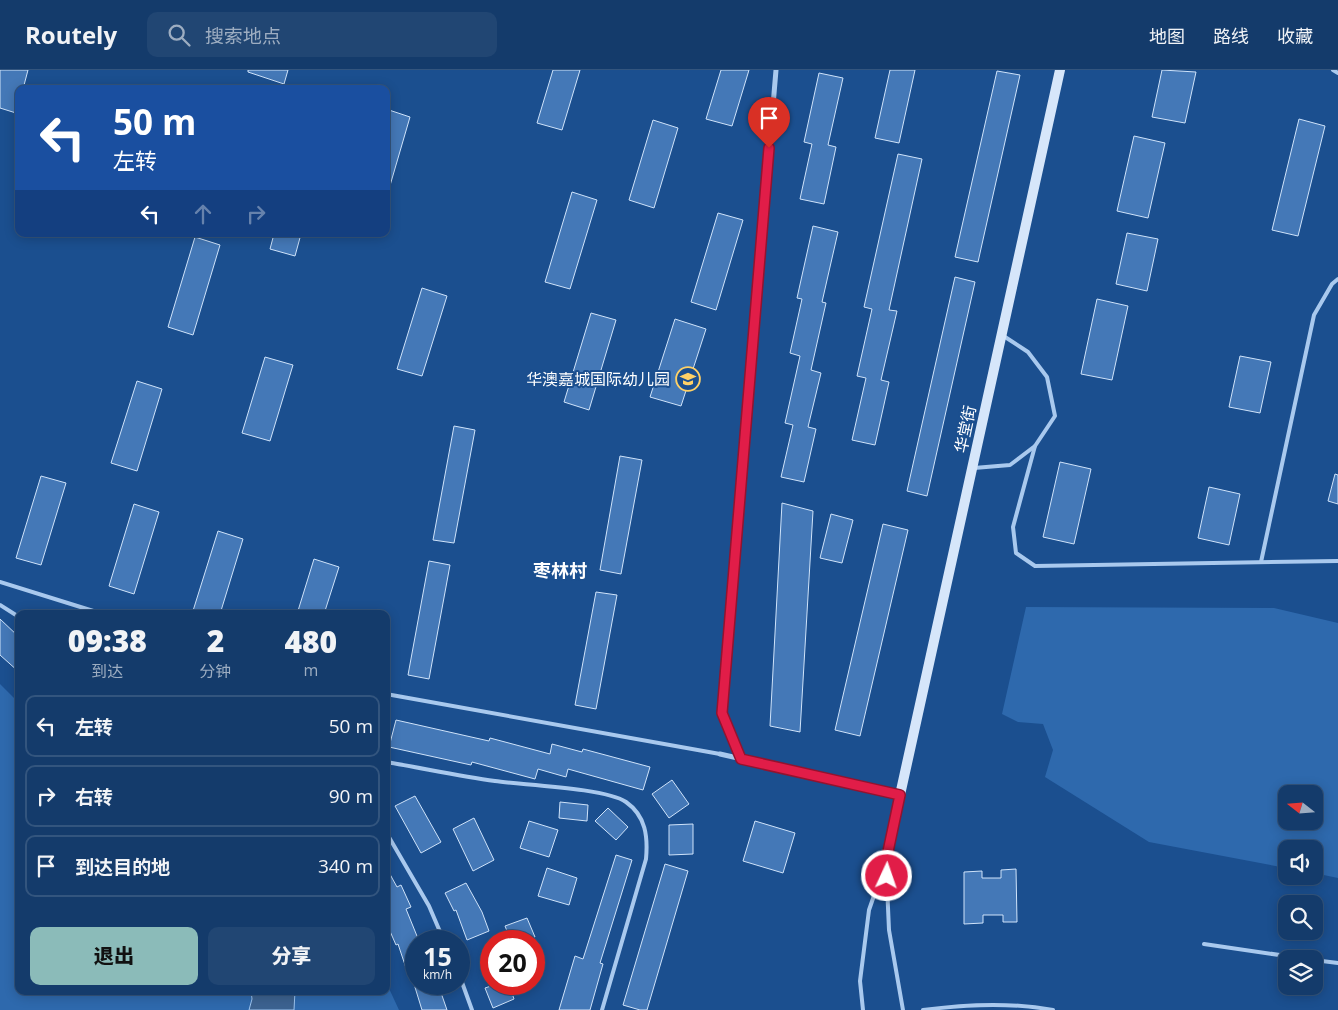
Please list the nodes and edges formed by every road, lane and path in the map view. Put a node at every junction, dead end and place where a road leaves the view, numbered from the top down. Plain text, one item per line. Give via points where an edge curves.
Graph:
1 (776, 70) edge
2 (1060, 70) edge
3 (1333, 70) edge
4 (1338, 74) edge
5 (1338, 279) edge
6 (1002, 335) junction
7 (1035, 446) junction
8 (972, 469) junction
9 (1338, 561) edge
10 (1261, 562) junction
11 (0, 582) edge
12 (0, 606) edge
13 (90, 610) edge
14 (15, 615) edge
15 (390, 695) edge
16 (720, 754) joint
17 (741, 759) junction
18 (390, 763) edge
19 (900, 795) junction
20 (390, 839) edge
21 (886, 861) junction
22 (439, 930) edge
23 (1204, 944) dead end
24 (1278, 955) edge
25 (1323, 961) edge
26 (1338, 963) edge
27 (467, 995) edge
28 (472, 1010) edge
29 (602, 1010) edge
30 (862, 1010) edge
31 (903, 1010) edge
32 (923, 1010) edge
33 (1053, 1010) edge

1 - 17 street via 722,713
2 - 6 street, 华堂街
3 - 4 lane
5 - 10 lane via 1314,315
6 - 7 lane via 1028,352 1047,377 1055,416
6 - 8 street, 华堂街
7 - 8 lane via 1010,465
7 - 10 lane via 1013,527 1016,553 1035,566
8 - 19 street, 华堂街
9 - 10 lane
11 - 13 lane
12 - 14 lane
15 - 16 lane
16 - 17 street
17 - 19 street
18 - 29 lane via 493,781 607,794 625,802 640,816 648,838 646,859
19 - 21 lane
20 - 22 lane
21 - 30 lane via 869,910 864,936 860,981
21 - 31 lane via 889,930
23 - 24 lane
25 - 26 lane
27 - 28 lane
32 - 33 lane via 969,1004 1033,1006

